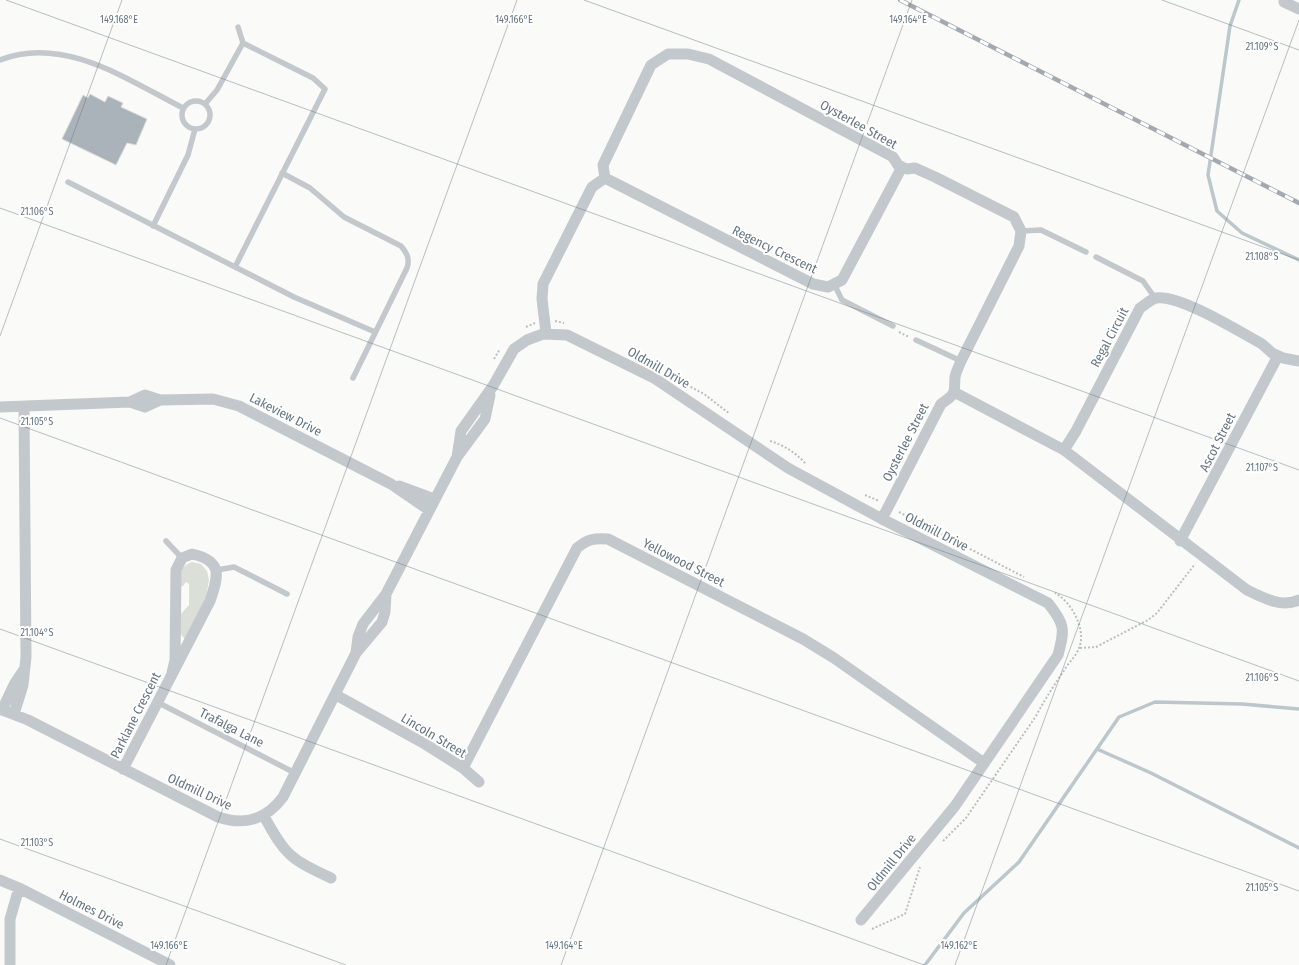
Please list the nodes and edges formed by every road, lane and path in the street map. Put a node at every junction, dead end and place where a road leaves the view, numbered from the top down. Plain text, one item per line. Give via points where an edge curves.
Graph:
1 (1284, 2) dead end
2 (1299, 9) edge
3 (238, 27) dead end
4 (243, 43) junction
5 (0, 60) edge
6 (206, 104) junction
7 (183, 108) junction
8 (195, 129) junction
9 (902, 167) junction
10 (282, 173) junction
11 (605, 178) junction
12 (68, 182) dead end
13 (154, 226) junction
14 (1021, 231) junction
15 (1086, 252) dead end
16 (1096, 258) dead end
17 (235, 267) junction
18 (834, 284) junction
19 (1155, 298) junction
20 (565, 323) dead end
21 (893, 326) joint
22 (546, 328) junction
23 (521, 330) dead end
24 (376, 332) junction
25 (916, 340) joint
26 (503, 345) dead end
27 (1278, 356) junction
28 (961, 361) junction
29 (1299, 361) edge
30 (491, 365) dead end
31 (353, 378) dead end
32 (683, 383) dead end
33 (954, 392) junction
34 (0, 407) edge
35 (24, 407) junction
36 (734, 417) dead end
37 (764, 440) dead end
38 (1064, 450) junction
39 (811, 467) dead end
40 (862, 494) dead end
41 (432, 504) junction
42 (888, 506) junction
43 (882, 519) junction
44 (166, 541) dead end
45 (1180, 541) junction
46 (1201, 556) junction
47 (182, 558) junction
48 (217, 570) junction
49 (1029, 579) dead end
50 (1050, 590) dead end
51 (287, 594) dead end
52 (1299, 600) edge
53 (1080, 648) junction
54 (24, 669) junction
55 (172, 673) junction
56 (335, 698) junction
57 (157, 702) junction
58 (1, 709) edge
59 (14, 714) junction
60 (984, 763) junction
61 (463, 768) junction
62 (123, 769) junction
63 (295, 773) junction
64 (479, 782) dead end
65 (264, 816) junction
66 (938, 844) dead end
67 (921, 866) dead end
68 (331, 878) dead end
69 (0, 880) edge
70 (19, 888) junction
71 (861, 920) dead end
72 (872, 929) dead end
73 (10, 965) edge
74 (170, 965) edge

1 - 2 street
3 - 4 lane
4 - 6 lane via 217,90
4 - 10 lane via 313,78 324,89
5 - 7 lane via 43,53 84,60
6 - 7 lane via 192,101
6 - 8 lane via 210,112 209,121 202,128
7 - 8 lane via 183,122
8 - 13 lane via 188,155
9 - 11 street, Oysterlee Street via 893,157 709,59 688,54 668,54 651,65 603,165
9 - 14 street, Oysterlee Street via 915,168 1014,218
9 - 18 street via 842,280
10 - 17 lane
10 - 24 lane via 310,188 344,217 401,246 406,252 407,268
11 - 18 street, Regency Crescent via 813,284 828,287
11 - 22 street via 592,187 548,272 542,290
12 - 13 lane
13 - 17 lane
14 - 15 lane via 1041,230
14 - 28 street via 1019,246
16 - 19 lane via 1143,281
17 - 24 lane via 294,297
18 - 21 lane via 842,300
19 - 27 street via 1171,298 1190,306 1262,344
19 - 38 street, Regal Circuit via 1140,308
20 - 22 path via 559,321
21 - 25 path
22 - 23 path via 532,323
22 - 41 street, Oldmill Drive via 514,349 493,386 461,431 457,457
22 - 43 street, Oldmill Drive via 575,338 654,378 788,468
24 - 31 lane
25 - 28 lane
26 - 30 path
27 - 29 street
27 - 45 street, Ascot Street
28 - 33 street via 955,375
32 - 36 path via 704,394
33 - 38 street
33 - 42 street, Oysterlee Street via 941,404
34 - 35 street, Lakeview Drive
35 - 41 street, Lakeview Drive via 130,402 145,407 160,400 213,399 239,406
35 - 54 street
37 - 39 path via 779,444 798,455
38 - 45 street
40 - 42 path
41 - 56 street, Oldmill Drive via 386,594 363,624 356,653
42 - 43 street, Oysterlee Street
42 - 49 path
43 - 60 street, Oldmill Drive via 1048,603 1060,618 1063,635 1058,655
44 - 47 lane
45 - 46 street
46 - 52 street via 1247,590 1269,601 1292,604
46 - 53 path via 1158,613 1096,647
47 - 48 street via 189,554 198,555 213,563
47 - 55 street, Parklane Crescent via 176,570 175,660
48 - 51 lane via 234,567
48 - 55 street, Parklane Crescent via 210,602
50 - 53 path via 1069,604 1074,613 1079,624
53 - 66 path via 966,818
54 - 58 street
54 - 59 street via 22,688
55 - 57 street, Parklane Crescent
56 - 61 street, Lincoln Street via 342,706 373,716
56 - 63 street, Oldmill Drive
57 - 62 street, Parklane Crescent
57 - 63 lane, Trafalga Lane
58 - 59 street, Oldmill Drive
59 - 62 street, Oldmill Drive
60 - 61 street, Yellowood Street via 803,639 608,539 595,538 586,540 577,548
60 - 71 street, Oldmill Drive via 955,806
61 - 64 street, Lincoln Street
62 - 65 street, Oldmill Drive via 218,818 240,821
63 - 65 street, Oldmill Drive via 280,800
65 - 68 street via 288,854
67 - 72 path via 904,914
69 - 70 street, Holmes Drive
70 - 73 street via 10,919
70 - 74 street, Holmes Drive

